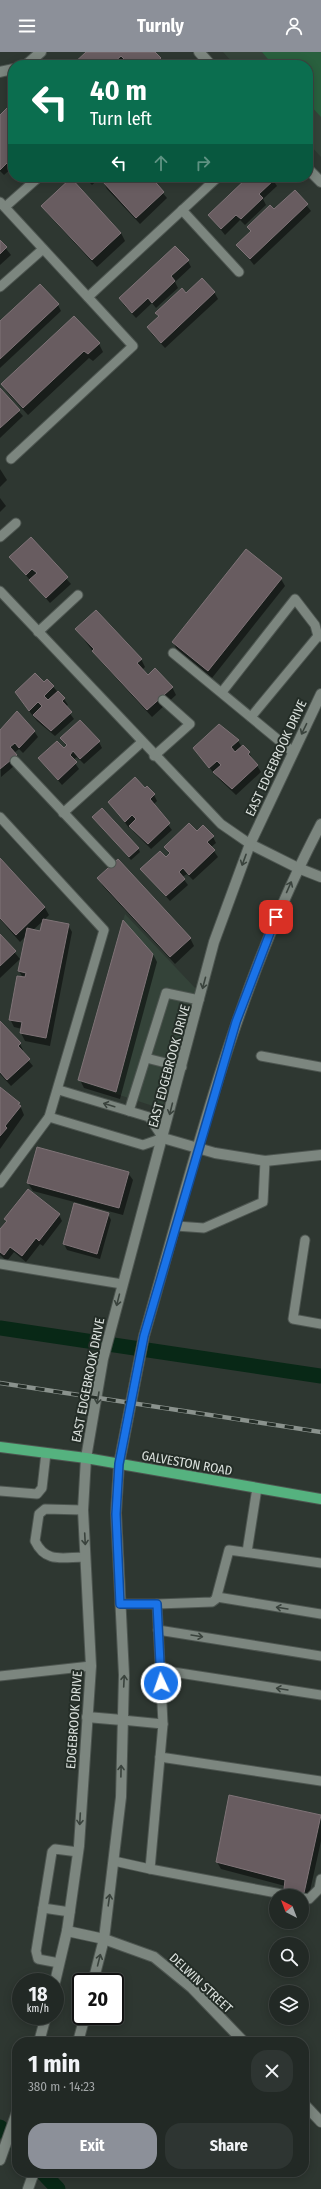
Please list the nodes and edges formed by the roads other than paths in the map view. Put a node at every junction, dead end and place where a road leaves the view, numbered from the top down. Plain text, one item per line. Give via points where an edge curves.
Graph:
1 (41, 52) edge
2 (199, 52) edge
3 (32, 60) edge
4 (206, 60) edge
5 (313, 174) edge
6 (32, 182) edge
7 (213, 182) edge
8 (321, 182) edge
9 (2, 205) edge
10 (182, 210) junction
11 (43, 249) junction
12 (240, 272) dead end
13 (0, 287) edge
14 (88, 297) junction
15 (11, 459) dead end
16 (16, 523) dead end
17 (0, 537) edge
18 (0, 591) edge
19 (78, 595) dead end
20 (38, 632) junction
21 (320, 636) edge
22 (173, 653) dead end
23 (222, 692) junction
24 (321, 694) edge
25 (163, 700) dead end
26 (251, 717) junction
27 (142, 742) junction
28 (293, 752) junction
29 (154, 756) junction
30 (15, 761) dead end
31 (63, 813) junction
32 (0, 817) edge
33 (321, 824) edge
34 (250, 844) junction
35 (110, 863) dead end
36 (298, 868) junction
37 (321, 877) edge
38 (199, 1000) junction
39 (261, 1056) dead end
40 (146, 1058) junction
41 (182, 1067) junction
42 (321, 1067) edge
43 (59, 1090) junction
44 (129, 1111) junction
45 (49, 1117) junction
46 (163, 1138) junction
47 (198, 1148) junction
48 (321, 1155) edge
49 (265, 1161) junction
50 (0, 1183) edge
51 (176, 1226) junction
52 (305, 1240) dead end
53 (0, 1264) edge
54 (122, 1284) junction
55 (321, 1324) edge
56 (0, 1446) edge
57 (46, 1453) junction
58 (86, 1458) junction
59 (119, 1464) junction
60 (257, 1488) junction
61 (0, 1491) edge
62 (37, 1494) junction
63 (321, 1499) edge
64 (45, 1509) junction
65 (83, 1510) junction
66 (246, 1552) junction
67 (85, 1557) junction
68 (321, 1563) edge
69 (217, 1597) junction
70 (120, 1604) junction
71 (157, 1604) junction
72 (321, 1614) edge
73 (158, 1630) junction
74 (321, 1656) edge
75 (91, 1666) junction
76 (160, 1670) junction
77 (0, 1676) edge
78 (321, 1695) edge
79 (87, 1717) junction
80 (122, 1720) junction
81 (163, 1724) junction
82 (160, 1757) junction
83 (321, 1781) edge
84 (78, 1852) junction
85 (114, 1861) junction
86 (150, 1869) junction
87 (321, 1879) edge
88 (269, 1892) edge
89 (309, 1899) edge
90 (43, 1908) junction
91 (70, 1912) junction
92 (67, 1931) junction
93 (104, 1939) junction
94 (59, 1964) junction
95 (57, 1973) edge
96 (95, 1973) edge
97 (44, 2025) edge
98 (83, 2025) edge
99 (40, 2037) edge
100 (79, 2037) edge
101 (239, 2037) edge
102 (309, 2108) edge
103 (319, 2116) edge
104 (12, 2126) edge
105 (0, 2160) edge
106 (32, 2177) edge
107 (28, 2189) edge

1 - 3 main road
2 - 4 main road
5 - 8 main road
6 - 9 lane
7 - 10 lane
9 - 11 lane
10 - 12 lane
10 - 14 lane
11 - 13 lane
11 - 14 lane
14 - 15 lane via 134,346
16 - 17 lane
18 - 20 lane
19 - 20 lane
20 - 27 lane
21 - 23 lane via 315,625 295,600
21 - 26 lane
22 - 23 lane
23 - 26 lane
24 -> 28 main road, EAST EDGEBROOK DRIVE
25 - 29 lane via 190,724
26 - 28 lane
27 - 29 lane
27 - 31 lane
28 - 34 main road, EAST EDGEBROOK DRIVE
29 - 34 lane via 221,824
30 - 31 lane
31 - 35 lane
32 - 43 lane via 104,930
33 - 36 main road
34 - 36 main road
34 -> 38 main road, EAST EDGEBROOK DRIVE via 214,942
36 - 37 main road
47 -> 36 main road via 236,1022 276,917
38 - 40 lane via 166,993
38 - 41 main road, EAST EDGEBROOK DRIVE
39 - 42 lane
40 - 41 lane
40 - 44 lane
41 -> 46 main road, EAST EDGEBROOK DRIVE
44 -> 43 lane
43 - 45 lane
44 - 46 lane via 149,1117
45 - 46 lane via 143,1145
45 - 50 lane
46 - 47 main road
46 - 54 main road, EAST EDGEBROOK DRIVE
47 - 49 main road
47 - 51 main road
48 - 49 main road
49 - 51 lane via 263,1202 204,1228
51 - 59 main road via 144,1336
52 - 55 lane via 293,1319
53 - 54 lane
54 -> 58 main road, EAST EDGEBROOK DRIVE via 103,1359
56 - 57 main road, GALVESTON ROAD
57 - 58 main road, GALVESTON ROAD
57 - 62 lane via 42,1488
58 - 59 main road, GALVESTON ROAD
58 - 65 main road, EDGEBROOK DRIVE
59 - 60 main road, GALVESTON ROAD
59 - 70 main road via 116,1514
60 - 63 main road, GALVESTON ROAD
60 - 66 lane
61 - 62 lane
62 - 64 lane
64 - 65 lane
64 - 67 lane via 39,1514 34,1541 42,1553 50,1558
65 -> 67 main road, EDGEBROOK DRIVE
66 - 68 lane
66 - 69 lane via 229,1550
67 - 75 main road, EDGEBROOK DRIVE
69 - 71 lane via 212,1602
72 -> 69 lane
70 - 71 lane
80 -> 70 main road via 124,1675
71 - 73 lane
73 -> 74 lane
73 - 76 lane
75 - 77 lane
75 - 79 main road, EDGEBROOK DRIVE
78 -> 76 lane
76 - 81 lane
79 - 80 main road
79 -> 84 main road, EDGEBROOK DRIVE
80 - 81 lane
85 -> 80 main road via 121,1797
81 - 82 lane
82 - 83 lane
82 - 86 lane
84 - 90 lane via 55,1849 52,1852
84 - 91 main road, EDGEBROOK DRIVE
85 - 86 lane
93 -> 85 main road
86 - 88 lane
87 - 89 lane via 319,1889
90 - 91 lane
90 - 94 lane via 36,1951 38,1959
91 - 92 main road, EDGEBROOK DRIVE
92 - 93 main road, DELWIN STREET
92 - 94 main road, EDGEBROOK DRIVE
96 -> 93 main road
93 - 101 main road, DELWIN STREET via 154,1957 192,1988
94 - 95 main road, EDGEBROOK DRIVE
97 - 99 main road
98 - 100 main road
102 - 103 main road
104 - 105 main road
106 - 107 main road

